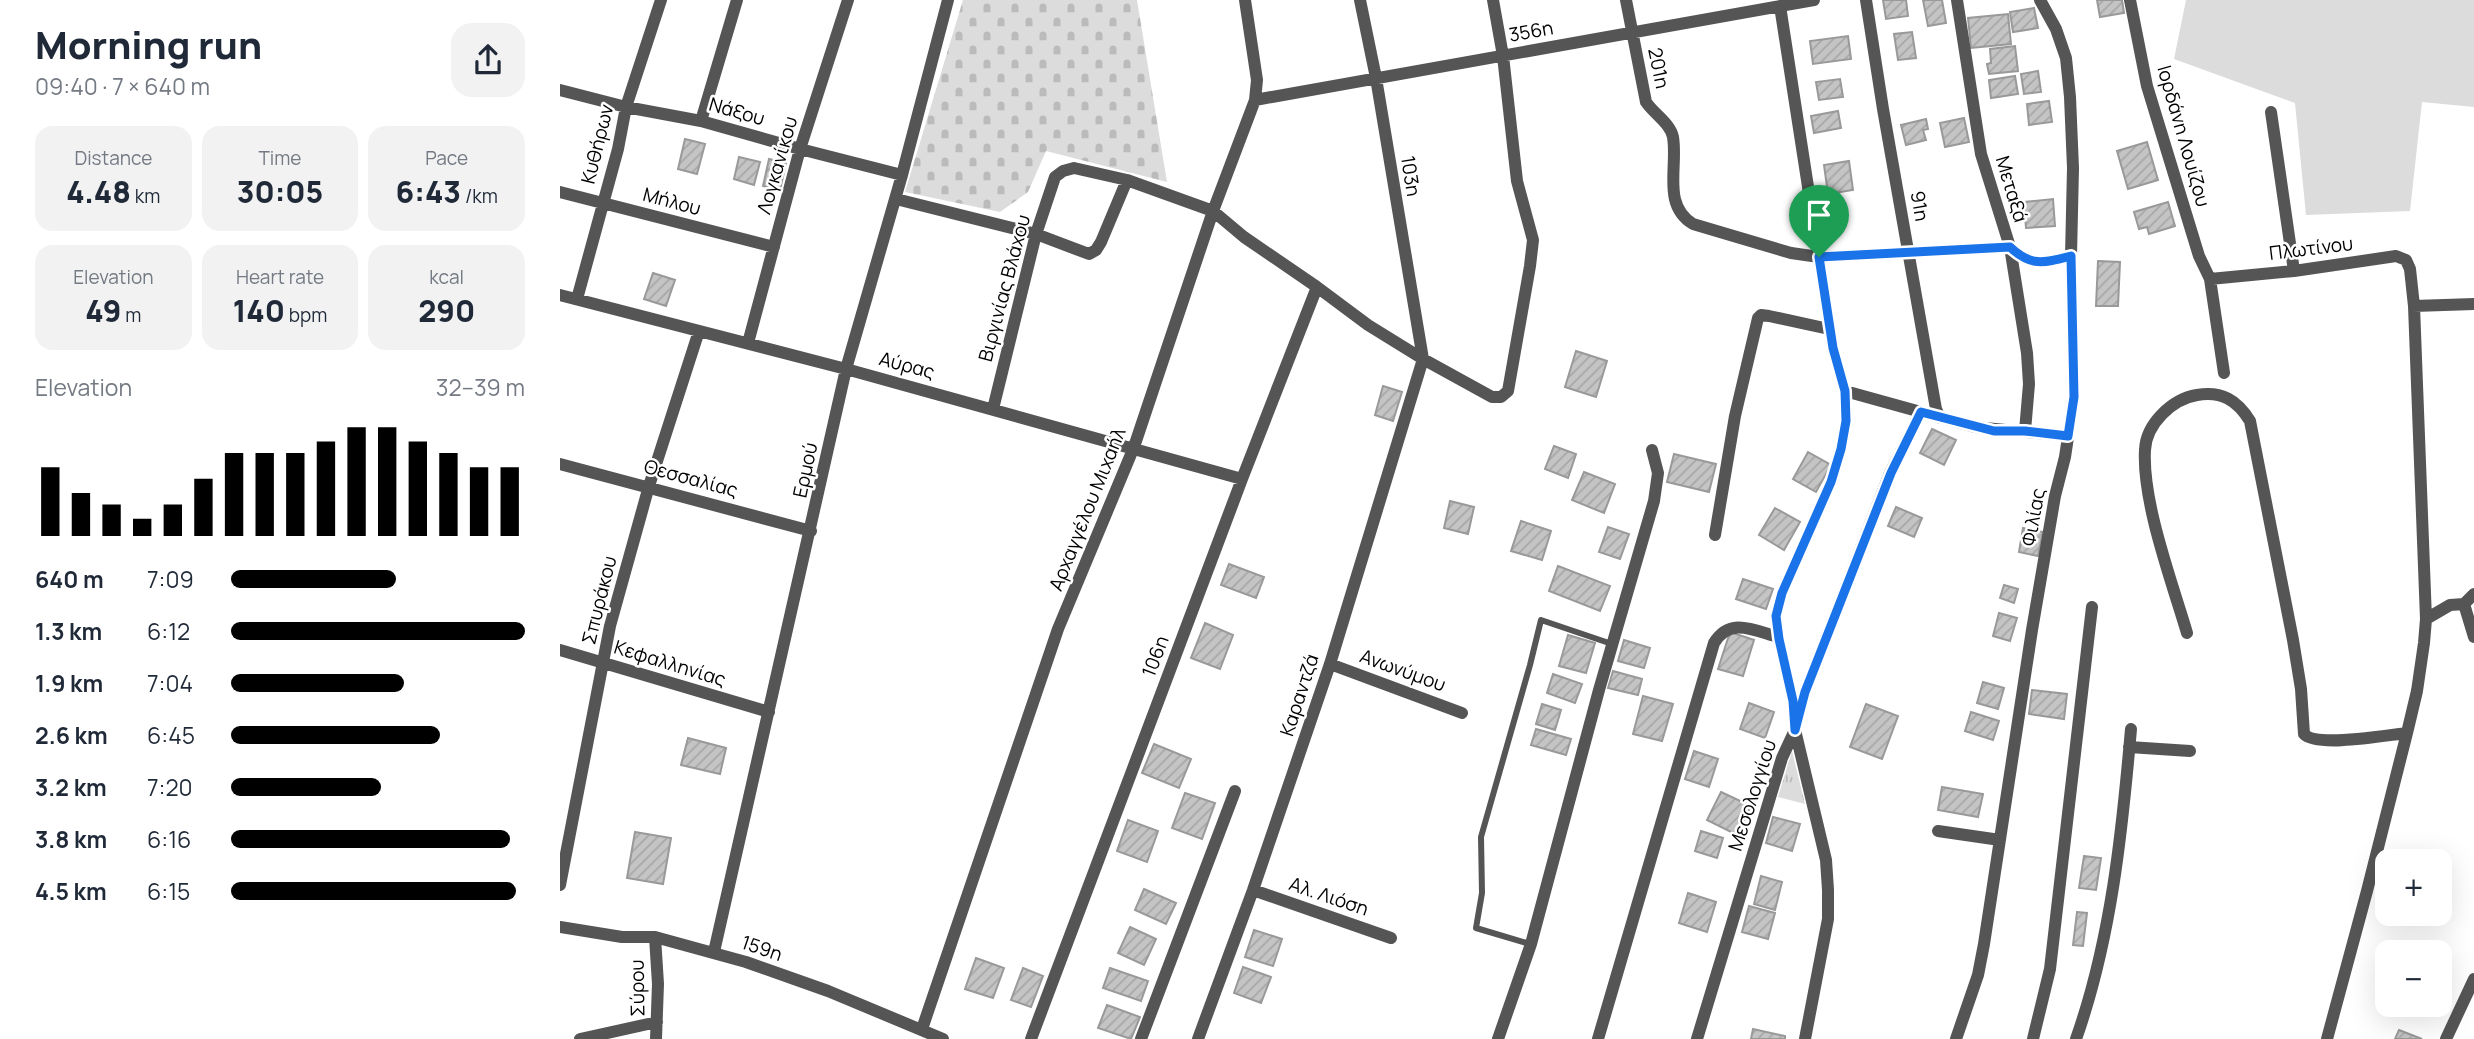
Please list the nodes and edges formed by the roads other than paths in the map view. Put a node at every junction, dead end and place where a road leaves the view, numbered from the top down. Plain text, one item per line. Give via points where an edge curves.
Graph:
1 (661, 0) edge
2 (737, 0) edge
3 (848, 0) edge
4 (948, 0) edge
5 (1245, 0) edge
6 (1360, 0) edge
7 (1493, 0) edge
8 (1626, 0) edge
9 (1814, 0) edge
10 (1867, 0) edge
11 (1957, 0) edge
12 (2040, 0) edge
13 (2130, 0) edge
14 (1780, 6) junction
15 (1631, 33) junction
16 (1503, 55) junction
17 (1376, 78) junction
18 (560, 90) edge
19 (1255, 100) junction
20 (626, 107) junction
21 (2271, 112) dead end
22 (701, 121) junction
23 (800, 149) junction
24 (902, 175) junction
25 (1127, 180) junction
26 (560, 192) edge
27 (896, 199) junction
28 (602, 202) junction
29 (1213, 211) junction
30 (1036, 234) junction
31 (774, 247) junction
32 (2010, 247) junction
33 (1909, 253) junction
34 (2071, 256) junction
35 (1819, 257) junction
36 (2294, 271) junction
37 (2210, 279) junction
38 (1317, 287) junction
39 (560, 295) edge
40 (577, 299) junction
41 (2474, 304) edge
42 (2414, 306) junction
43 (1829, 329) junction
44 (699, 331) junction
45 (748, 343) junction
46 (1423, 359) junction
47 (846, 369) junction
48 (2224, 373) dead end
49 (1845, 391) junction
50 (993, 409) junction
51 (1921, 412) junction
52 (1940, 418) junction
53 (2025, 431) junction
54 (2068, 436) junction
55 (1134, 447) junction
56 (1652, 450) dead end
57 (560, 464) edge
58 (1242, 478) junction
59 (649, 486) junction
60 (811, 531) junction
61 (1715, 535) dead end
62 (2474, 594) edge
63 (2464, 604) junction
64 (2092, 607) dead end
65 (2426, 619) junction
66 (2187, 633) dead end
67 (1778, 636) junction
68 (2474, 637) edge
69 (1612, 644) junction
70 (560, 650) edge
71 (604, 663) junction
72 (1330, 664) junction
73 (769, 712) junction
74 (1462, 713) dead end
75 (2131, 729) dead end
76 (1795, 730) junction
77 (2407, 733) junction
78 (2129, 747) junction
79 (2190, 751) dead end
80 (1235, 791) dead end
81 (1938, 831) dead end
82 (2000, 840) junction
83 (560, 885) edge
84 (1253, 890) junction
85 (560, 927) edge
86 (655, 937) junction
87 (1391, 938) dead end
88 (1531, 944) junction
89 (714, 952) junction
90 (2474, 979) edge
91 (657, 1022) junction
92 (922, 1029) junction
93 (580, 1039) edge
94 (656, 1039) edge
95 (943, 1039) edge
96 (1031, 1039) edge
97 (1141, 1039) edge
98 (1198, 1039) edge
99 (1497, 1039) edge
100 (1598, 1039) edge
101 (1697, 1039) edge
102 (1805, 1039) edge
103 (1956, 1039) edge
104 (2033, 1039) edge
105 (2076, 1039) edge
106 (2327, 1039) edge
107 (2446, 1039) edge

1 - 20 street, Κυθήρων
2 - 22 street
3 - 23 street, Λογκανίκου
4 - 24 street, Ερμού
5 - 19 street, Αρχαγγέλου Μιχαήλ via 1257,80
6 - 17 street, 103η
7 - 16 street
8 - 15 street, 201η
9 - 14 street, 356η
10 - 33 street, 91η
11 - 32 street, Μεταξά via 1982,154
12 - 34 street, Φιλίας via 2066,58 2073,168
13 - 37 street, Ιορδάνη Λουίζου via 2147,86
14 - 15 street, 356η
14 - 35 street
15 - 16 street, 356η
15 - 35 street, 201η via 1646,102 1673,138 1673,193 1682,217 1702,228
16 - 17 street, 356η
16 - 46 street via 1517,181 1533,240 1508,391 1492,397
17 - 19 street, 356η
17 - 46 street, 103η
18 - 20 street, Νάξου
19 - 29 street, Αρχαγγέλου Μιχαήλ
20 - 22 street, Νάξου
20 - 28 street, Κυθήρων
21 - 36 street
22 - 23 street, Νάξου
23 - 24 street, Νάξου
23 - 31 street, Λογκανίκου
24 - 27 street, Ερμού
25 - 29 street
25 - 30 street, Βιργινίας Βλάχου via 1074,168 1063,171 1055,177
25 - 30 street via 1101,242 1089,254
26 - 28 street, Μήλου
27 - 30 street
27 - 47 street, Ερμού
28 - 31 street, Μήλου
28 - 40 street, Κυθήρων
29 - 38 street
29 - 55 street, Αρχαγγέλου Μιχαήλ
30 - 50 street, Βιργινίας Βλάχου
31 - 45 street, Λογκανίκου
32 - 33 street
32 - 34 street via 2035,262
32 - 53 street, Μεταξά via 2027,353
33 - 35 street
33 - 52 street, 91η
34 - 54 street, Φιλίας via 2074,397
35 - 43 street
36 - 37 street, Πλωτίνου
36 - 42 street, Πλωτίνου via 2396,256 2406,260 2410,269
37 - 48 street, Ιορδάνη Λουίζου
38 - 46 street via 1368,326
38 - 58 street, 106η
39 - 40 street, Αύρας
40 - 44 street, Αύρας
41 - 42 street
42 - 65 street
43 - 49 street
43 - 61 street via 1758,317
44 - 45 street, Αύρας
44 - 59 street, Σπυράκου
45 - 47 street, Αύρας
46 - 72 street, Καραντζά
47 - 50 street, Αύρας
47 - 60 street, Ερμού
49 - 51 street
49 - 67 street via 1841,449 1782,593 1776,616
50 - 55 street, Αύρας
51 - 52 street
51 - 76 street, Μεσολογγίου via 1886,484 1805,692
52 - 53 street via 1994,431
53 - 54 street
54 - 82 street, Φιλίας
55 - 58 street, Αύρας
55 - 92 street, Αρχαγγέλου Μιχαήλ via 1058,629
56 - 69 street via 1658,474 1654,501
57 - 59 street, Θεσσαλίας
58 - 96 street, 106η
59 - 60 street, Θεσσαλίας
59 - 71 street, Σπυράκου
60 - 73 street, Ερμού
62 - 63 street
63 - 65 street via 2450,605
63 - 68 street
64 - 104 street via 2050,969
65 - 77 street
66 - 77 street via 2147,489 2145,449 2149,431 2161,415 2185,397 2209,393 2228,397 2250,421 2293,639 2304,734 2314,740
67 - 76 street
67 - 100 street via 1730,627 1721,631 1714,643
69 - 88 street
69 - 88 lane via 1541,620 1497,776 1481,837 1482,893 1476,928
70 - 71 street, Κεφαλληνίας
71 - 73 street, Κεφαλληνίας
71 - 83 street, Σπυράκου
72 - 74 street, Ανωνύμου
72 - 84 street, Καραντζά
73 - 89 street, Ερμού
75 - 78 street
76 - 101 street, Μεσολογγίου via 1782,758
76 - 102 street via 1826,860 1828,890 1828,919
77 - 106 street
78 - 79 street
78 - 105 street via 2108,909
80 - 97 street
81 - 82 street
82 - 103 street, Φιλίας via 1978,975
84 - 87 street, Αλ. Λιόση
84 - 98 street, Καραντζά
85 - 86 street, 159η
86 - 89 street, 159η
86 - 91 street, Σύρου
88 - 99 street
89 - 92 street, 159η
90 - 107 street
91 - 93 street
91 - 94 street, Σύρου
92 - 95 street, 159η

